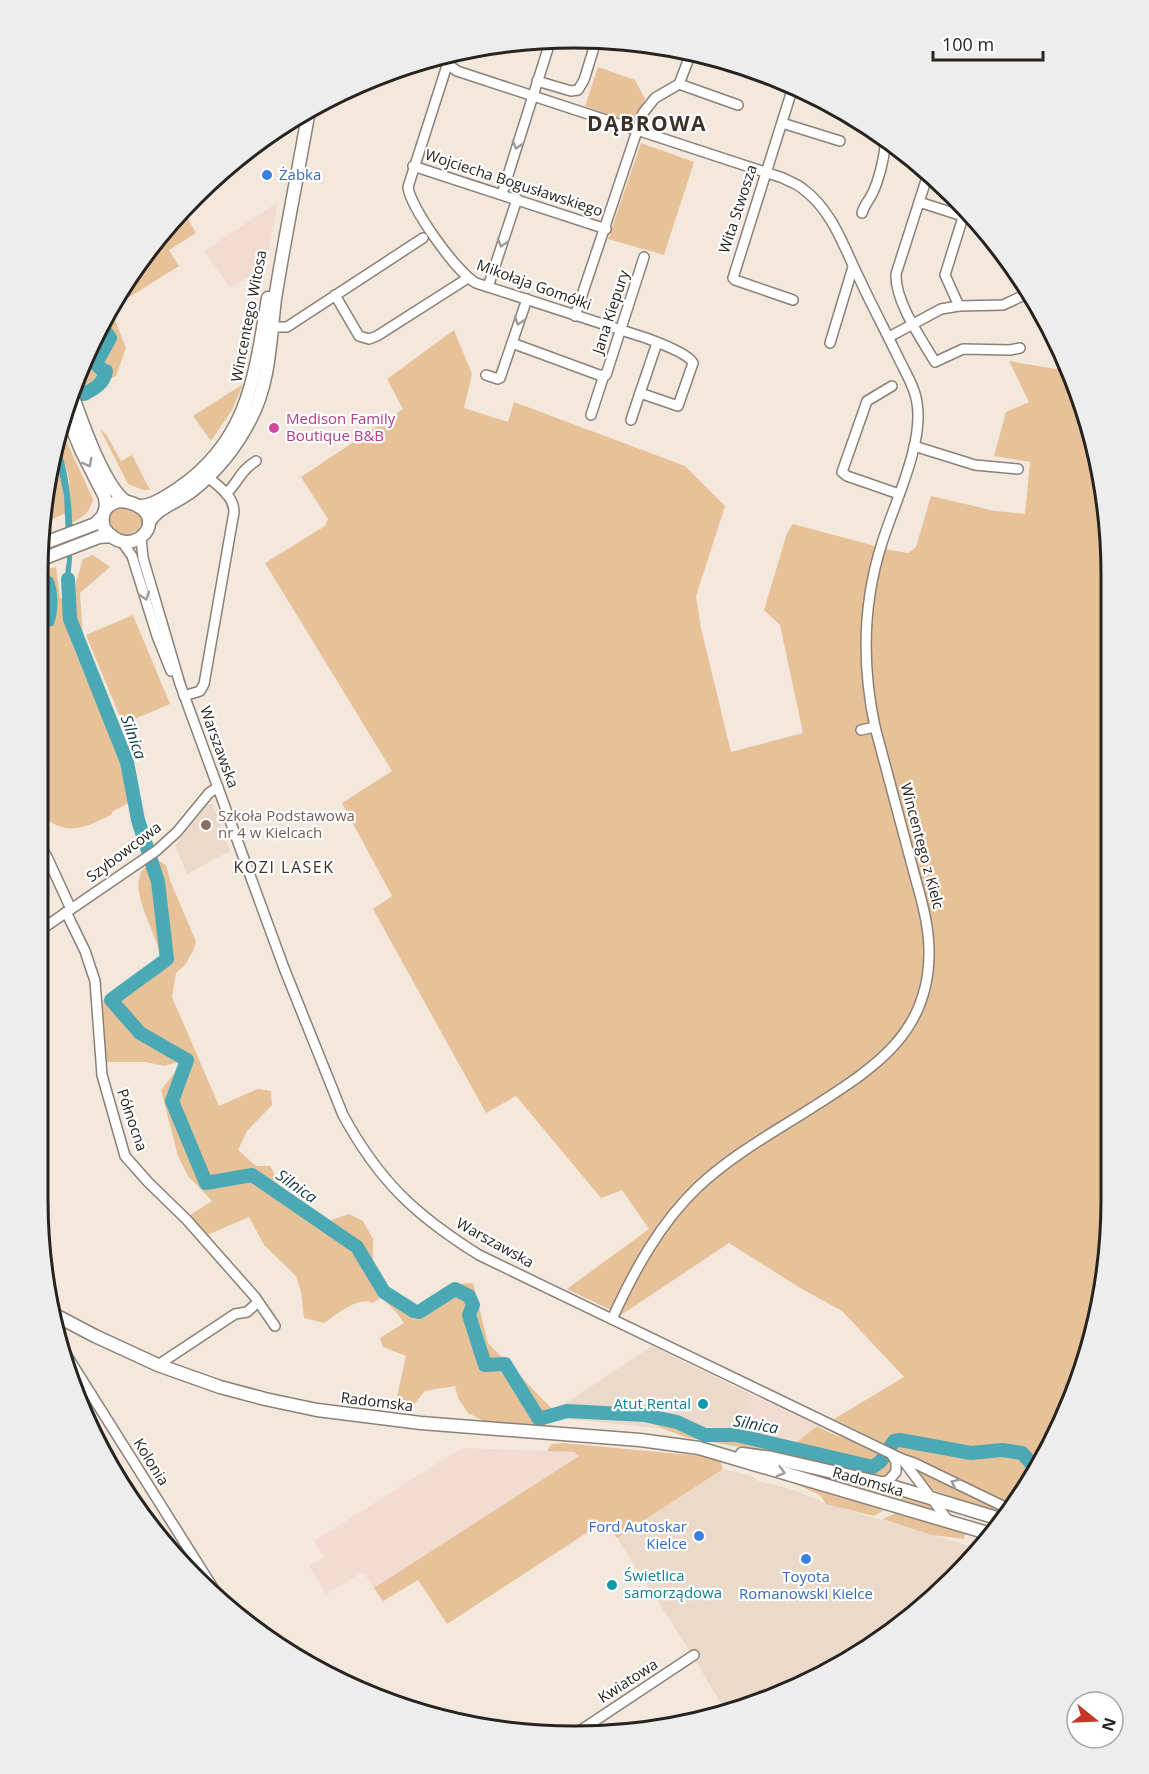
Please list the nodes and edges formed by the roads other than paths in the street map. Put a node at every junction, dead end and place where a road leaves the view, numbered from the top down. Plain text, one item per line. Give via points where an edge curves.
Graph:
1 (547, 49) edge
2 (593, 49) edge
3 (688, 61) edge
4 (447, 65) joint
5 (537, 81) junction
6 (679, 84) junction
7 (791, 95) edge
8 (532, 96) junction
9 (738, 105) dead end
10 (307, 121) edge
11 (782, 123) junction
12 (299, 126) edge
13 (638, 131) junction
14 (840, 141) dead end
15 (885, 150) edge
16 (413, 166) junction
17 (766, 173) junction
18 (925, 182) edge
19 (502, 194) junction
20 (517, 199) junction
21 (919, 202) junction
22 (862, 213) dead end
23 (960, 216) edge
24 (962, 219) edge
25 (606, 229) junction
26 (423, 238) dead end
27 (644, 257) dead end
28 (853, 267) junction
29 (468, 278) junction
30 (488, 287) junction
31 (335, 295) junction
32 (1021, 297) edge
33 (527, 299) junction
34 (793, 300) dead end
35 (959, 306) junction
36 (575, 316) junction
37 (913, 324) junction
38 (272, 327) junction
39 (621, 330) junction
40 (889, 338) junction
41 (512, 343) junction
42 (657, 343) junction
43 (830, 343) dead end
44 (1020, 348) dead end
45 (486, 375) dead end
46 (604, 375) junction
47 (892, 386) dead end
48 (640, 393) junction
49 (74, 411) edge
50 (74, 413) edge
51 (591, 416) dead end
52 (631, 420) dead end
53 (914, 446) junction
54 (256, 461) dead end
55 (1018, 469) dead end
56 (208, 477) junction
57 (226, 494) junction
58 (899, 494) junction
59 (125, 501) junction
60 (138, 506) junction
61 (104, 513) junction
62 (150, 522) junction
63 (141, 538) junction
64 (117, 539) junction
65 (49, 541) edge
66 (49, 556) edge
67 (180, 684) junction
68 (184, 696) junction
69 (875, 727) junction
70 (861, 730) dead end
71 (218, 787) junction
72 (48, 859) edge
73 (69, 911) junction
74 (48, 925) edge
75 (258, 1302) junction
76 (612, 1319) junction
77 (63, 1323) edge
78 (275, 1326) dead end
79 (158, 1365) junction
80 (77, 1373) edge
81 (711, 1450) junction
82 (892, 1455) junction
83 (902, 1460) junction
84 (881, 1483) junction
85 (929, 1497) junction
86 (1002, 1506) edge
87 (994, 1517) edge
88 (947, 1519) junction
89 (983, 1531) edge
90 (204, 1574) edge
91 (694, 1655) dead end
92 (588, 1726) edge

1 - 5 street
2 - 5 street via 578,90
3 - 6 street
4 - 8 street, Wincentego z Kielc
4 - 16 street, Mikołaja Gomółki
5 - 8 street
6 - 9 street
6 - 13 street via 650,102
7 - 11 street, Wita Stwosza
8 - 13 street, Wincentego z Kielc
8 -> 19 street
10 - 38 main road, Wincentego Witosa
11 - 14 street
11 - 17 street, Wita Stwosza
12 - 60 main road, Wincentego Witosa via 247,402 230,434 202,469 162,498
13 - 17 street, Wincentego z Kielc
13 - 25 street
15 - 22 street
16 - 19 street, Wojciecha Bogusławskiego
16 - 29 street, Mikołaja Gomółki via 408,184 411,201
17 - 28 street, Wincentego z Kielc via 803,188 820,205 841,237
17 - 34 street, Wita Stwosza via 733,278
18 - 21 street
19 - 20 street, Wojciecha Bogusławskiego
20 - 25 street, Wojciecha Bogusławskiego
20 -> 30 street
21 - 23 street
21 - 37 street via 896,274 898,292
24 - 35 street via 945,275
25 - 36 street
26 - 31 street
27 - 39 street, Jana Kiepury
28 - 40 street, Wincentego z Kielc
28 - 43 street
29 - 30 street, Mikołaja Gomółki
29 - 31 street via 369,339 359,336
30 - 33 street, Mikołaja Gomółki
31 - 38 street via 286,327
32 - 35 street via 1003,305
33 - 36 street, Mikołaja Gomółki
33 -> 41 street
35 - 37 street via 936,311
36 - 39 street, Mikołaja Gomółki
37 - 40 street
37 - 44 street via 935,362 963,349
38 - 56 main road, Wincentego Witosa via 264,380 251,419
39 - 42 street, Mikołaja Gomółki
39 - 46 street, Jana Kiepury
40 - 53 street, Wincentego z Kielc via 917,403
41 - 45 street via 500,378
41 - 46 street, Jana Kiepury
42 - 48 street
42 - 48 street, Mikołaja Gomółki via 688,357 692,365 678,406
46 - 51 street, Jana Kiepury
47 - 58 street via 867,401 842,472
48 - 52 street
49 - 59 main road via 112,485
50 -> 61 main road via 81,450 105,497
53 - 55 street via 975,465
53 - 58 street, Wincentego z Kielc
54 - 57 street via 244,469
56 - 57 street
56 - 62 main road, Wincentego Witosa via 155,514
57 - 68 street via 234,512 206,676 201,690
58 - 69 street, Wincentego z Kielc via 874,572 867,620 867,673
59 - 60 main road
59 - 61 main road via 115,502
60 - 62 main road
61 - 64 main road via 104,528
61 - 65 main road via 95,524
62 - 63 main road
63 - 64 main road via 130,543
63 - 67 street, Warszawska via 143,558
64 - 66 main road via 104,535
64 -> 67 street, Warszawska via 132,556 162,649
67 - 68 street, Warszawska
68 - 71 street, Warszawska
69 - 70 street
69 - 76 street, Wincentego z Kielc via 927,923 928,972 917,1011 902,1037 875,1066 732,1159 694,1191 644,1256
71 - 73 street, Szybowcowa via 156,851
71 - 76 street, Warszawska via 332,1091 369,1157 399,1194 448,1235 479,1255
72 - 73 street, Północna
73 - 74 street, Szybowcowa
73 - 75 street, Północna via 95,981 102,1075 125,1156
75 - 78 street, Północna
75 - 79 street
76 - 82 street, Warszawska
77 - 79 main road, Radomska
79 - 81 main road, Radomska via 234,1391 317,1410
80 - 90 street, Kolonia
81 - 84 main road, Radomska via 772,1458
81 -> 88 main road, Radomska
82 - 83 street, Warszawska
82 - 84 street via 896,1472
83 - 85 street, Warszawska
86 -> 83 street, Warszawska
84 - 85 main road
85 - 87 main road
85 - 88 street, Warszawska
88 - 89 main road
91 - 92 street, Kwiatowa

